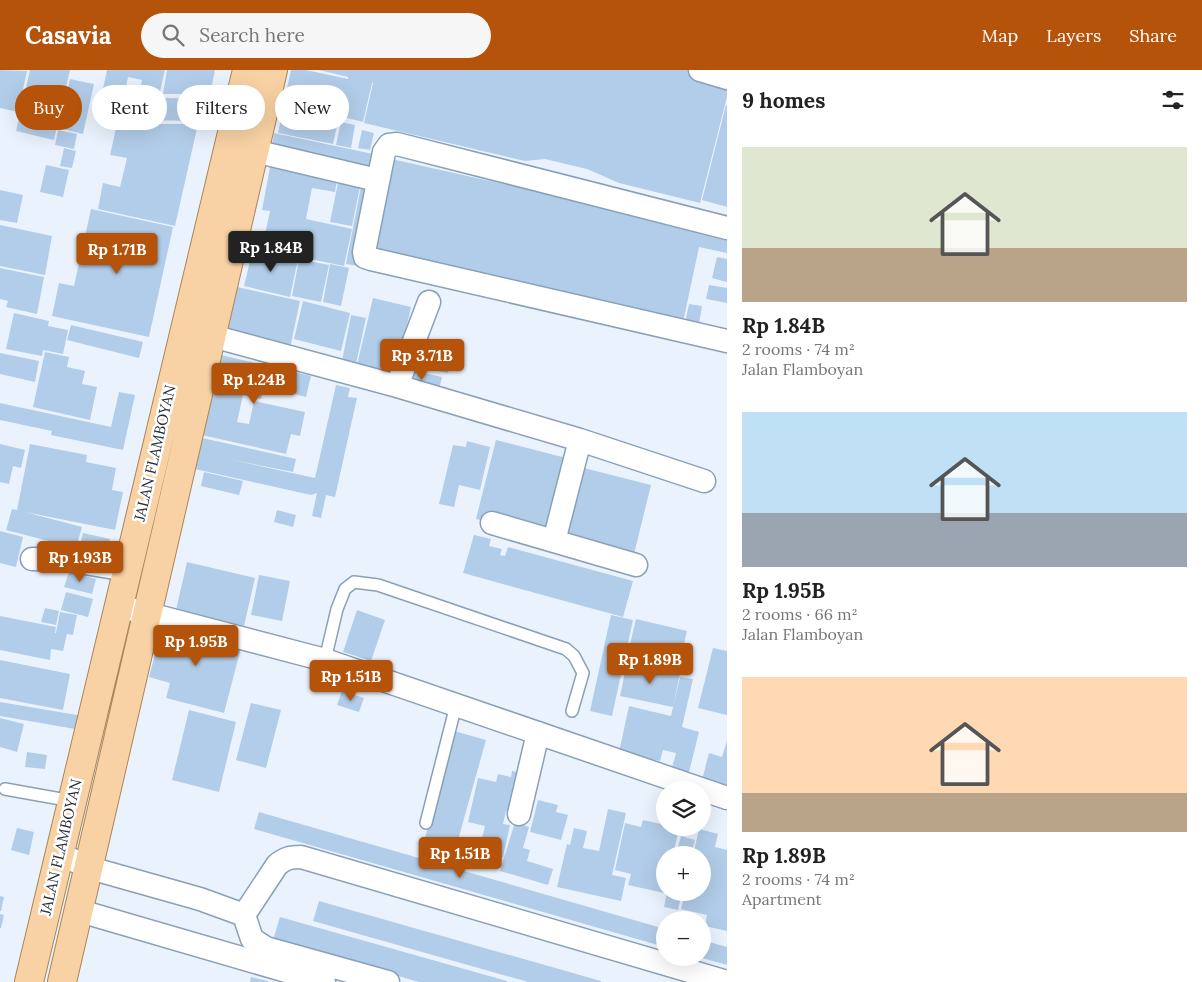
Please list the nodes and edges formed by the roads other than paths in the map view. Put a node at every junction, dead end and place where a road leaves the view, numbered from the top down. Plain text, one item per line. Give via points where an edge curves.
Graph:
1 (247, 70) edge
2 (272, 70) edge
3 (700, 70) edge
4 (727, 78) edge
5 (254, 151) junction
6 (377, 180) junction
7 (727, 228) edge
8 (428, 302) dead end
9 (212, 336) junction
10 (727, 342) edge
11 (397, 386) junction
12 (580, 440) junction
13 (704, 481) dead end
14 (492, 523) dead end
15 (554, 541) junction
16 (32, 559) dead end
17 (636, 565) dead end
18 (127, 570) junction
19 (119, 606) junction
20 (148, 613) junction
21 (325, 660) junction
22 (456, 705) junction
23 (572, 711) dead end
24 (538, 733) junction
25 (5, 789) dead end
26 (727, 798) edge
27 (72, 802) junction
28 (520, 814) dead end
29 (426, 823) dead end
30 (60, 854) junction
31 (90, 868) junction
32 (80, 911) junction
33 (244, 914) junction
34 (29, 982) edge
35 (62, 982) edge
36 (324, 982) edge
37 (388, 982) edge
38 (727, 982) edge

1 - 18 main road, JALAN FLAMBOYAN
2 - 5 main road, JALAN FLAMBOYAN
3 - 4 street
5 - 6 street
5 - 9 main road, JALAN FLAMBOYAN
6 - 7 street via 384,152 389,145 397,144
6 - 10 street via 365,257
8 - 11 street
9 - 11 street
9 - 20 main road, JALAN FLAMBOYAN
11 - 12 street
12 - 13 street
12 - 15 street
14 - 15 street
15 - 17 street
16 - 18 street via 66,560
18 - 19 main road, JALAN FLAMBOYAN
19 - 20 street
19 - 27 main road, JALAN FLAMBOYAN
20 - 21 street
20 - 31 main road, JALAN FLAMBOYAN
21 - 22 street
21 - 23 lane via 336,610 345,589 354,582 378,585 566,649 583,673
22 - 24 street
22 - 29 lane
24 - 26 street
24 - 28 street
25 - 27 lane
27 - 30 main road, JALAN FLAMBOYAN
30 - 31 street
30 - 34 main road, JALAN FLAMBOYAN
31 - 32 main road, JALAN FLAMBOYAN
31 - 33 street
32 - 35 main road, JALAN FLAMBOYAN
32 - 36 street
33 - 37 street via 252,940 266,948
33 - 38 street via 277,865 284,859 301,858

